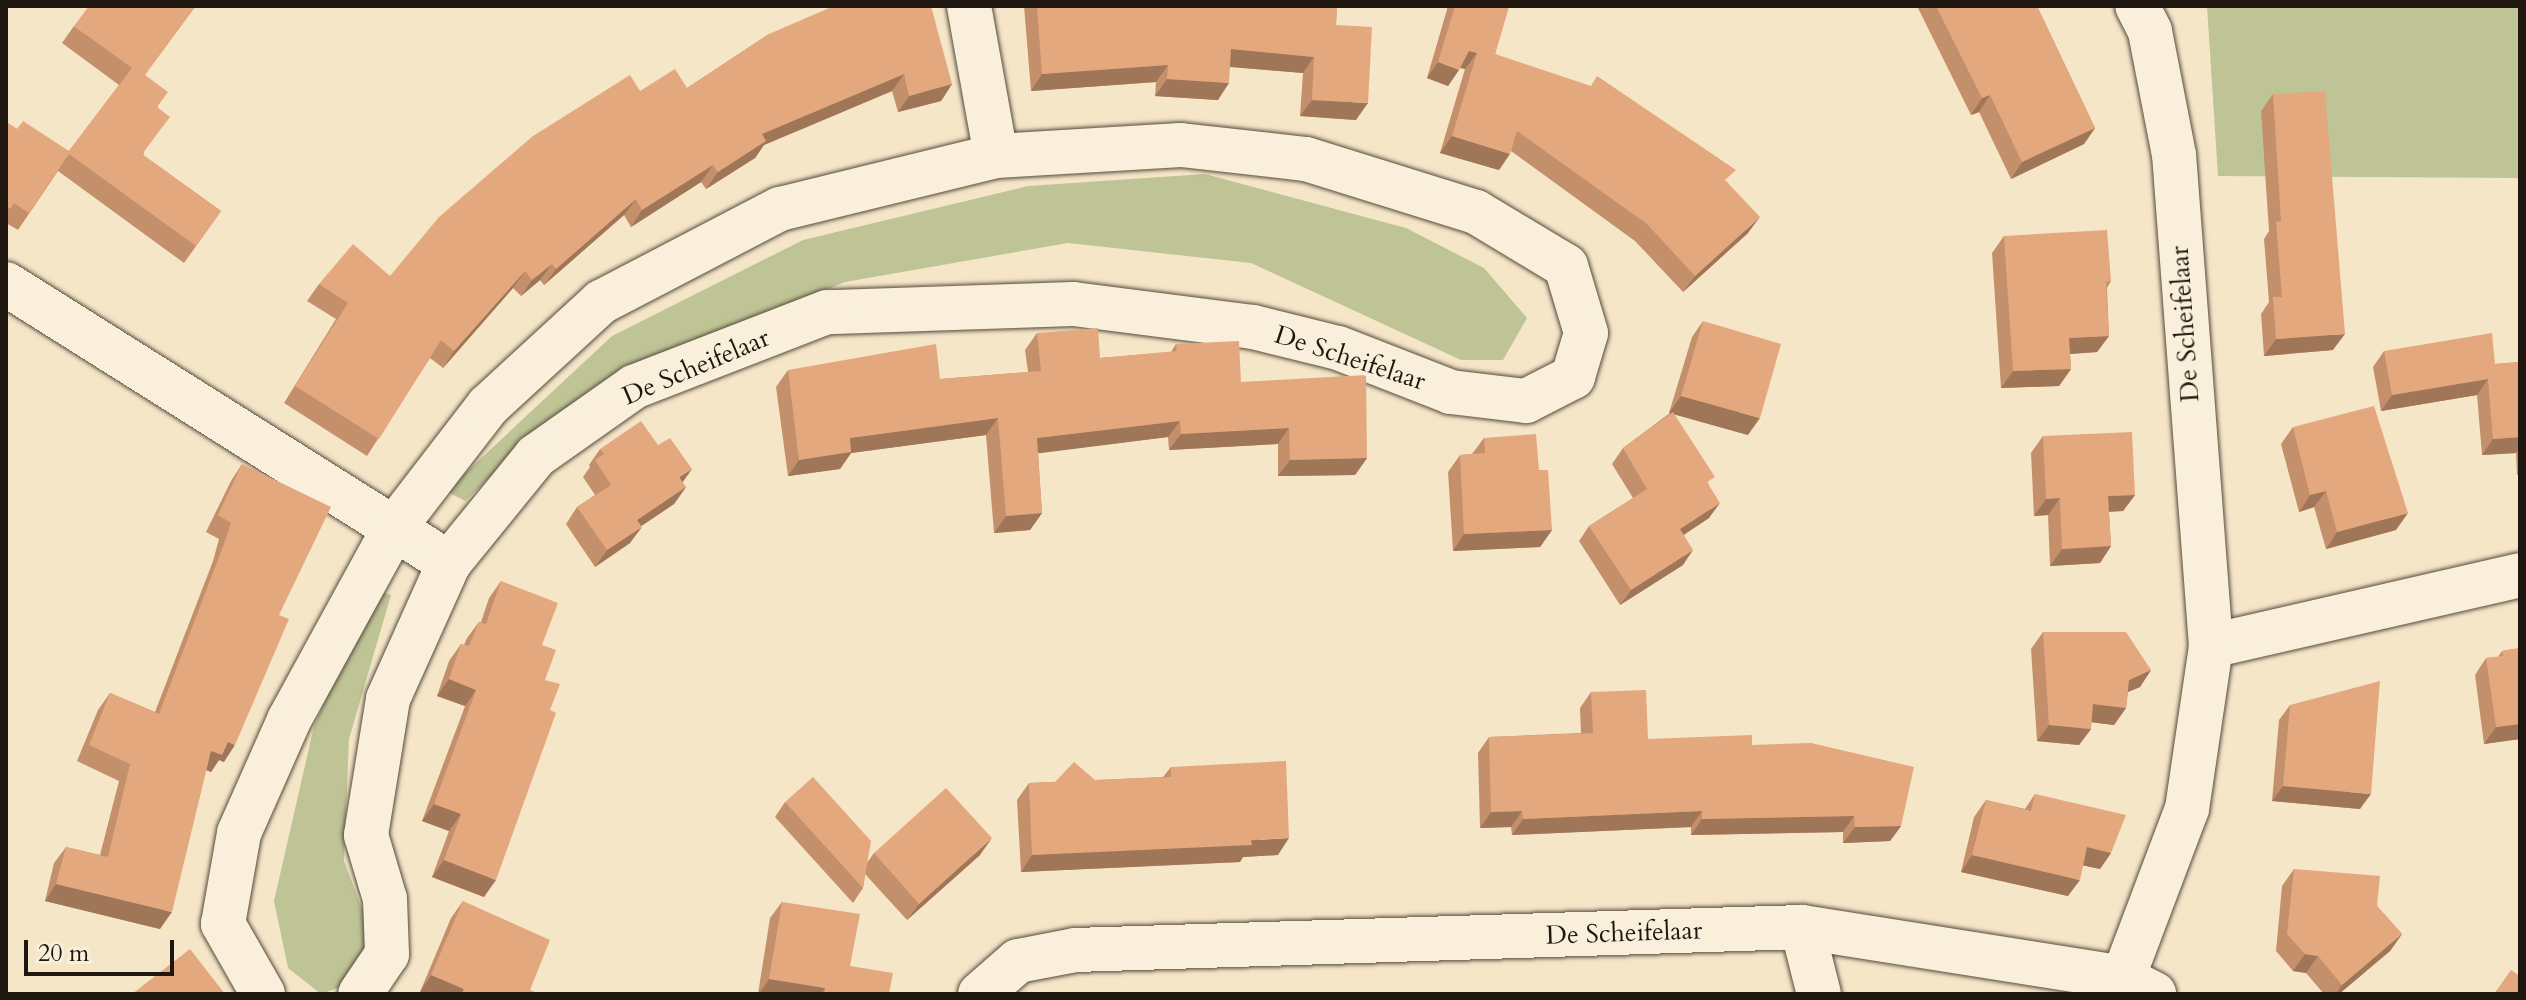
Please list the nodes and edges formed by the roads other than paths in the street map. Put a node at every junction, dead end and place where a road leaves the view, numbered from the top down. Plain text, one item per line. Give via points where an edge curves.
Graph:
1 (969, 6) edge
2 (2137, 6) edge
3 (996, 156) junction
4 (6, 284) edge
5 (394, 528) junction
6 (449, 563) junction
7 (2520, 575) edge
8 (2211, 646) junction
9 (1802, 927) junction
10 (2139, 986) edge
11 (263, 994) edge
12 (360, 994) edge
13 (980, 994) edge
14 (1819, 994) edge

1 - 3 street
2 - 8 street, De Scheifelaar via 2150,31 2174,155
3 - 5 street, De Scheifelaar via 780,209 601,302 488,406
3 - 6 street, De Scheifelaar via 1181,145 1306,159 1476,212 1566,266 1586,333 1573,377 1526,401 1451,392 1338,348 1253,327 1073,304 827,312 634,387 536,456
4 - 5 street
5 - 6 street
5 - 11 street, De Scheifelaar via 289,720 239,833 223,924
6 - 12 street, De Scheifelaar via 388,699 366,835 385,899 387,954
7 - 8 street
8 - 10 street, De Scheifelaar via 2187,809
9 - 10 street, De Scheifelaar
9 - 13 street, De Scheifelaar via 1075,950 1018,961
9 - 14 street

